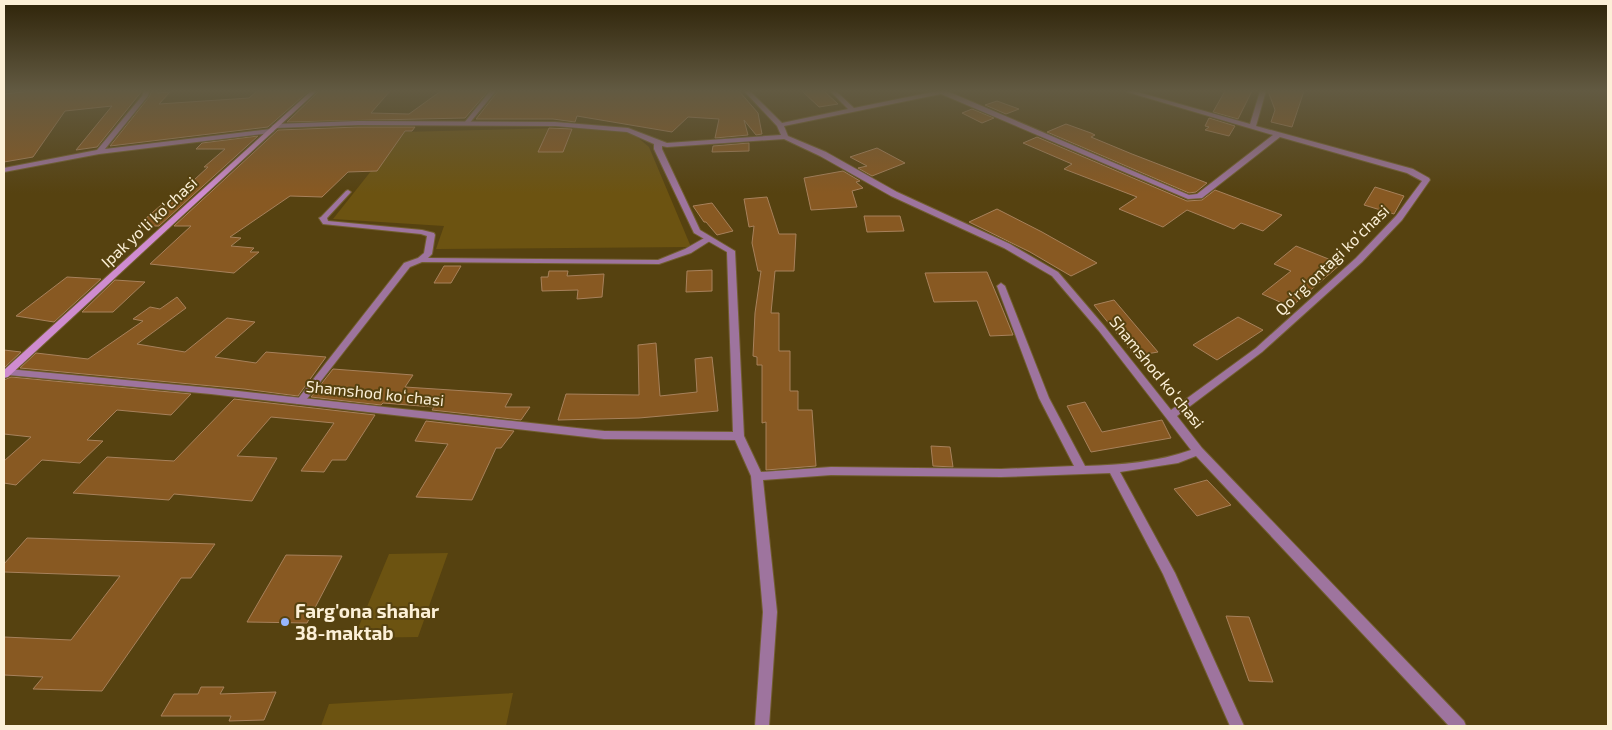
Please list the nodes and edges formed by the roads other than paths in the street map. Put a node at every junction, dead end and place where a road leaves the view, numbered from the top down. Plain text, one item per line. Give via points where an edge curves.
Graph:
1 (121, 125) edge
2 (276, 125) edge
3 (323, 125) edge
4 (568, 125) edge
5 (780, 125) edge
6 (1021, 125) edge
7 (1246, 125) edge
8 (1252, 127) joint
9 (273, 128) junction
10 (1279, 134) junction
11 (785, 137) junction
12 (658, 143) junction
13 (99, 152) junction
14 (4, 170) edge
15 (348, 192) dead end
16 (708, 239) junction
17 (421, 260) junction
18 (1001, 286) dead end
19 (6, 373) edge
20 (300, 402) junction
21 (1170, 416) junction
22 (739, 436) junction
23 (1198, 451) junction
24 (1113, 469) junction
25 (1082, 470) junction
26 (757, 476) junction
27 (762, 726) edge
28 (1238, 726) edge
29 (1459, 726) edge

1 - 13 street
2 - 9 main road, Ipak yo'li ko'chasi
3 - 9 street
4 - 12 street via 628,130
5 - 11 street
6 - 10 street via 1188,197 1199,196
7 - 8 street, Qoʻrgʻontagi koʻchasi
8 - 10 street, Qoʻrgʻontagi koʻchasi
9 - 13 street
9 - 19 main road, Ipak yo'li ko'chasi
10 - 21 street, Qoʻrgʻontagi koʻchasi via 1410,171 1426,180 1399,218 1359,260 1259,350
11 - 12 street
11 - 21 street, Shamshod koʻchasi via 823,154 894,194 1007,246 1055,274
12 - 16 street via 697,231
13 - 14 street
15 - 17 lane via 323,218 325,223 431,235 428,254
16 - 17 lane via 688,251 658,262
16 - 22 street via 723,244 731,251
17 - 20 lane via 407,265
18 - 25 street via 1044,398
19 - 20 street, Shamshod koʻchasi
20 - 22 street, Shamshod koʻchasi via 604,435
21 - 23 street, Shamshod koʻchasi
22 - 26 street
23 - 24 street, Shamshod koʻchasi via 1178,459
23 - 29 street
24 - 25 street, Shamshod koʻchasi
24 - 28 street via 1169,573
25 - 26 street, Shamshod koʻchasi via 1000,473 832,471
26 - 27 street via 770,612

